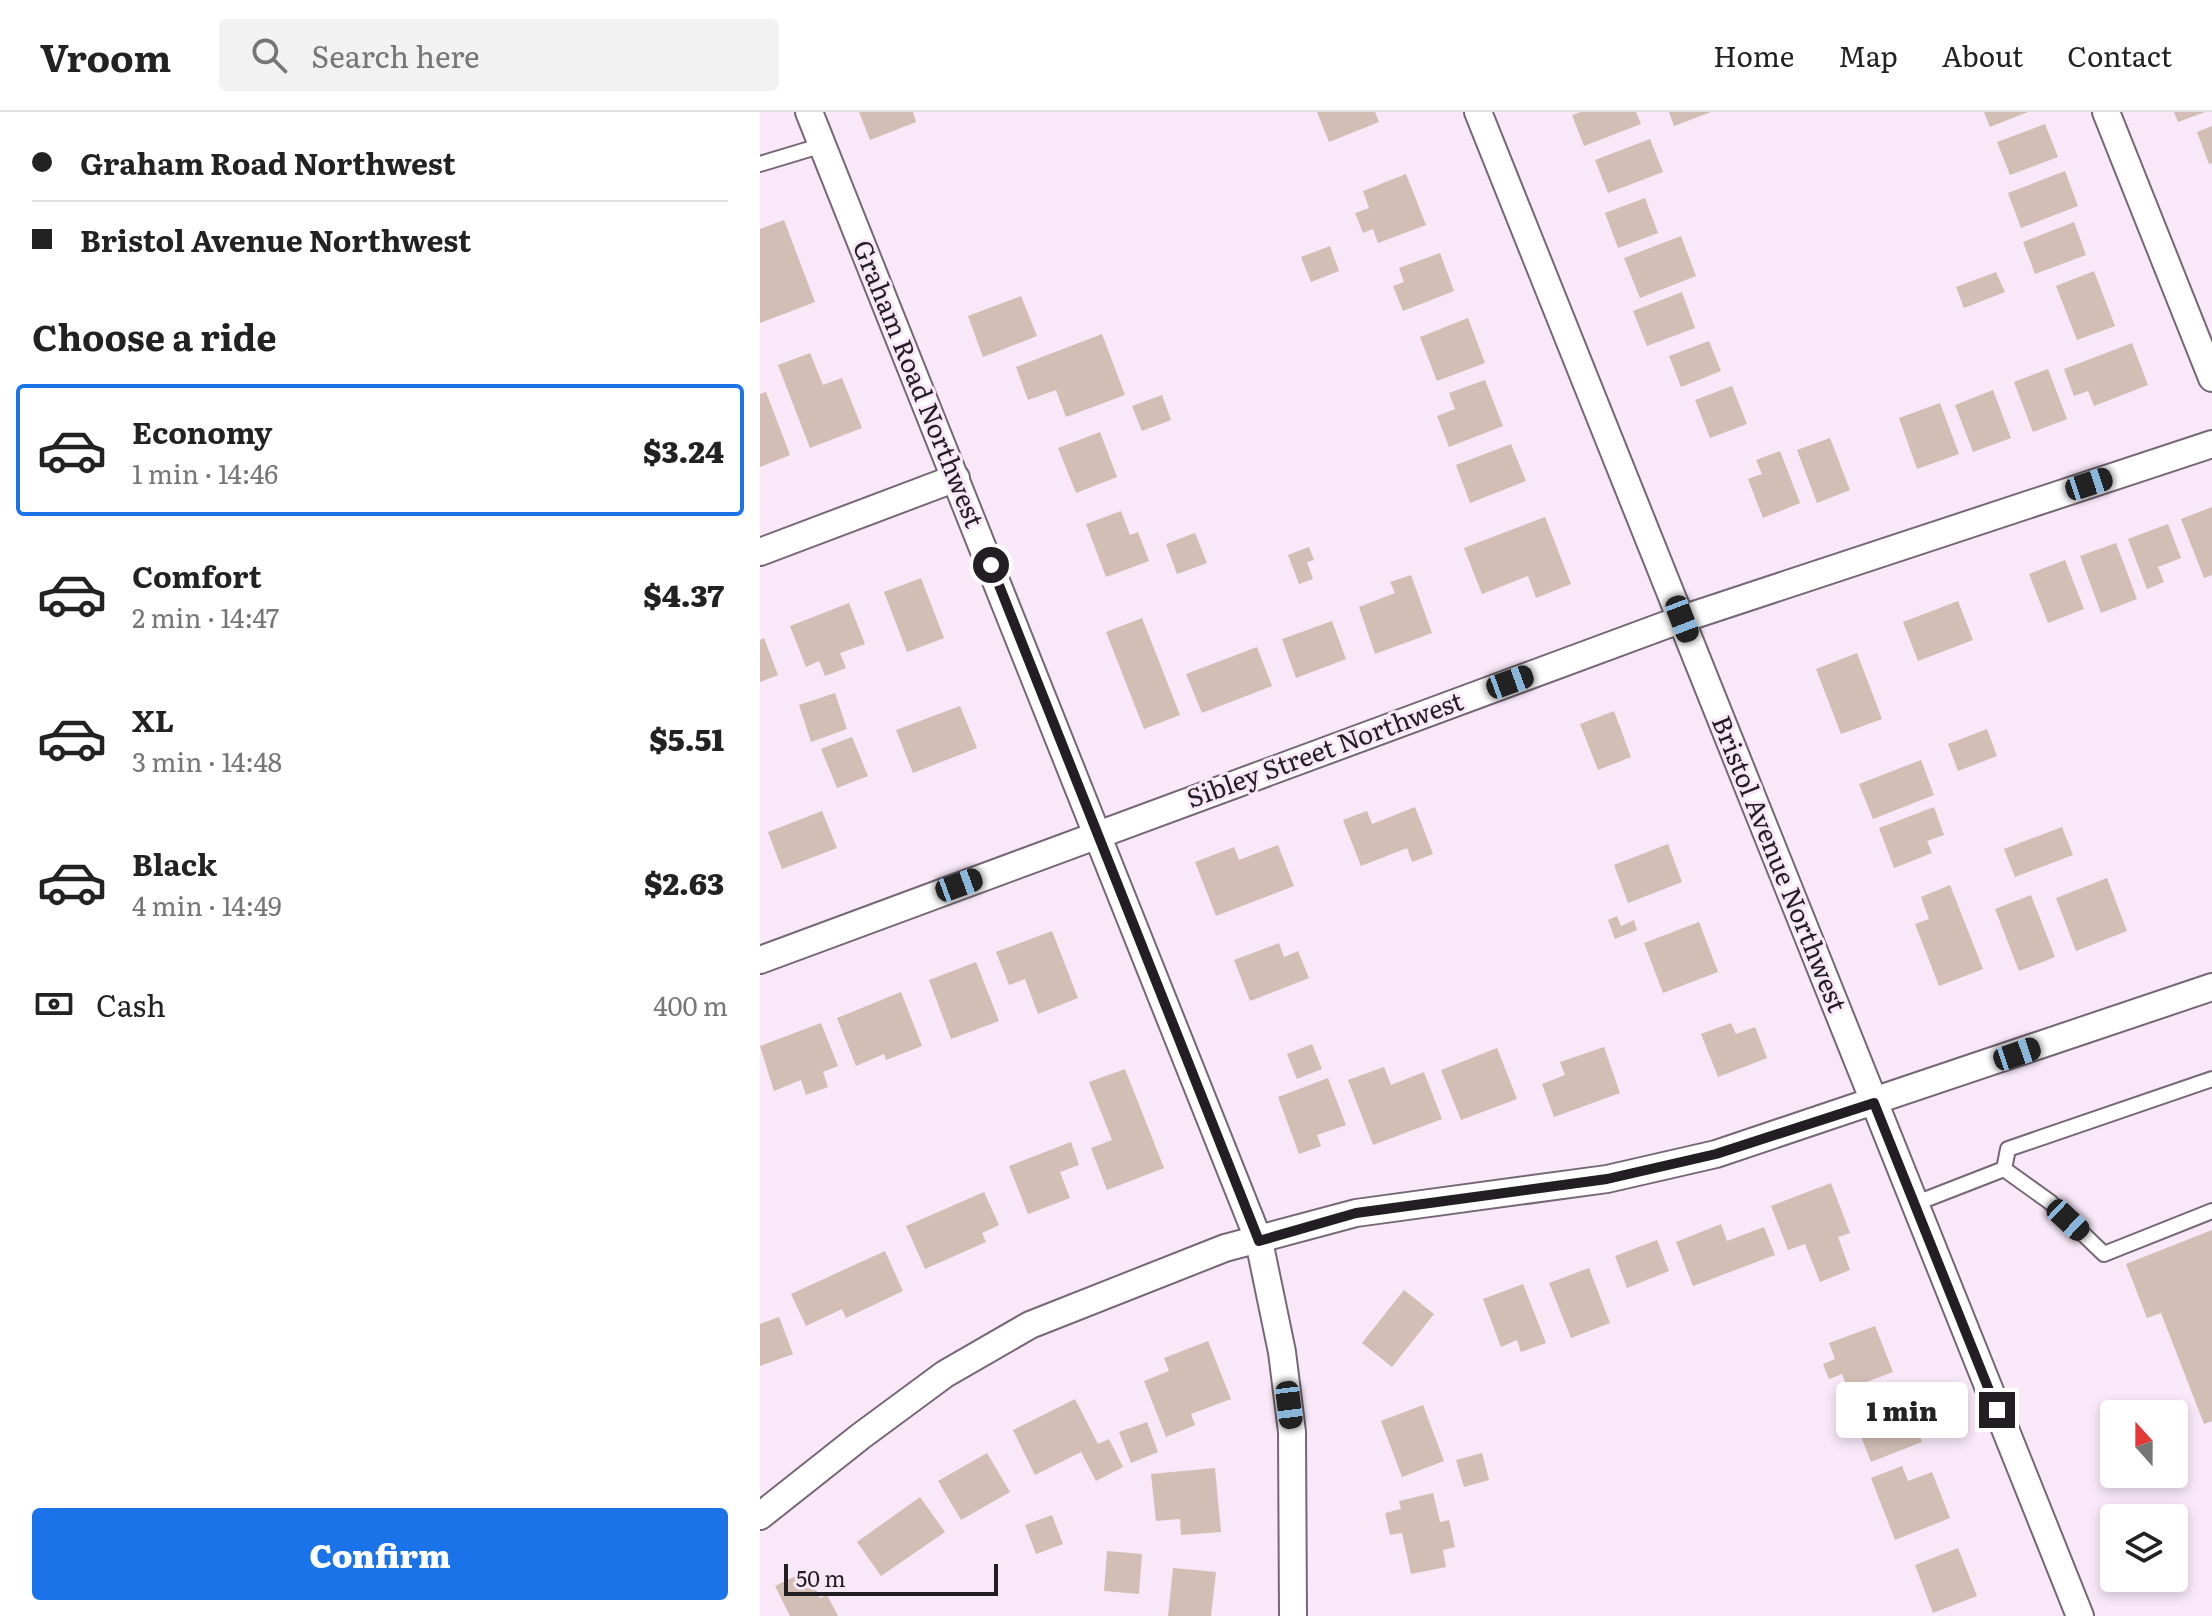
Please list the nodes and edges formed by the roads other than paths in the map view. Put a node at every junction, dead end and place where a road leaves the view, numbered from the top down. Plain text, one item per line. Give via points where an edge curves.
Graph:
1 (809, 112) edge
2 (1478, 112) edge
3 (2106, 112) edge
4 (823, 145) junction
5 (760, 164) edge
6 (2212, 378) edge
7 (2212, 444) edge
8 (956, 478) junction
9 (760, 552) edge
10 (1682, 619) junction
11 (1098, 832) junction
12 (760, 960) edge
13 (2212, 987) edge
14 (2212, 1079) edge
15 (1874, 1103) junction
16 (2004, 1169) junction
17 (1914, 1204) junction
18 (2212, 1211) edge
19 (1259, 1241) junction
20 (760, 1516) edge
21 (1293, 1616) edge
22 (2080, 1616) edge

1 - 4 street, Graham Road Northwest
2 - 10 street, Bristol Avenue Northwest
3 - 6 street
4 - 5 lane
4 - 8 street, Graham Road Northwest
7 - 10 street, Sibley Street Northwest
8 - 9 street
8 - 11 street, Graham Road Northwest
10 - 11 street, Sibley Street Northwest
10 - 15 street, Bristol Avenue Northwest
11 - 12 street, Sibley Street Northwest
11 - 19 street, Graham Road Northwest
13 - 15 street
14 - 16 lane via 2008,1149
15 - 17 street, Bristol Avenue Northwest
15 - 19 street via 1716,1154 1621,1176 1356,1213
16 - 17 lane
16 - 18 lane via 2050,1202 2104,1254
17 - 22 street, Bristol Avenue Northwest
19 - 20 street via 1225,1248 1030,1325 945,1374
19 - 21 street, Graham Road Northwest via 1292,1432

